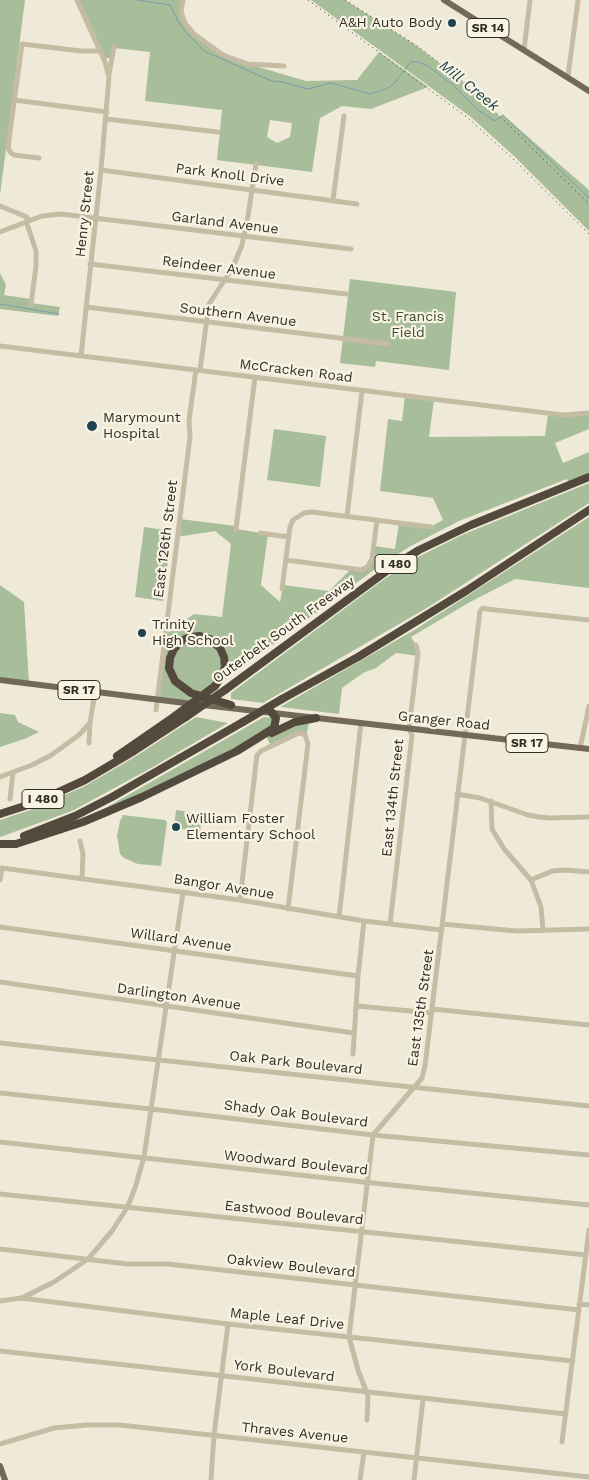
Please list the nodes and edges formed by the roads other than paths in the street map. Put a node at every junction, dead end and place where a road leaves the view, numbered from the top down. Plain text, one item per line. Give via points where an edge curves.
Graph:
1 (77, 0) edge
2 (183, 0) edge
3 (444, 0) edge
4 (530, 0) edge
5 (578, 0) edge
6 (114, 48) dead end
7 (524, 50) junction
8 (100, 52) junction
9 (113, 57) junction
10 (103, 59) junction
11 (284, 66) dead end
12 (109, 74) junction
13 (568, 76) junction
14 (589, 91) edge
15 (14, 100) junction
16 (107, 112) junction
17 (344, 116) dead end
18 (106, 119) junction
19 (218, 132) dead end
20 (39, 158) dead end
21 (256, 164) dead end
22 (101, 170) junction
23 (252, 190) junction
24 (334, 200) junction
25 (357, 204) dead end
26 (0, 206) edge
27 (96, 218) junction
28 (27, 220) junction
29 (0, 232) edge
30 (243, 236) junction
31 (351, 249) dead end
32 (90, 264) junction
33 (225, 279) junction
34 (346, 294) dead end
35 (30, 305) dead end
36 (86, 308) junction
37 (206, 322) junction
38 (388, 344) dead end
39 (0, 346) edge
40 (81, 356) junction
41 (198, 370) junction
42 (255, 377) junction
43 (362, 391) junction
44 (589, 413) edge
45 (589, 477) edge
46 (589, 510) edge
47 (346, 516) junction
48 (377, 520) junction
49 (430, 527) dead end
50 (236, 529) dead end
51 (260, 533) dead end
52 (289, 537) junction
53 (286, 560) junction
54 (282, 589) dead end
55 (589, 620) edge
56 (416, 645) dead end
57 (0, 680) edge
58 (95, 692) junction
59 (158, 699) junction
60 (166, 700) junction
61 (231, 705) junction
62 (589, 706) edge
63 (156, 710) dead end
64 (271, 711) junction
65 (316, 718) junction
66 (327, 718) junction
67 (90, 723) junction
68 (361, 723) junction
69 (409, 730) junction
70 (464, 736) junction
71 (252, 742) junction
72 (89, 743) dead end
73 (580, 748) junction
74 (589, 750) edge
75 (13, 772) junction
76 (0, 776) edge
77 (85, 780) junction
78 (457, 794) junction
79 (10, 799) dead end
80 (492, 801) junction
81 (0, 814) edge
82 (589, 817) edge
83 (80, 841) dead end
84 (0, 844) edge
85 (589, 872) edge
86 (82, 879) junction
87 (0, 880) edge
88 (531, 880) junction
89 (183, 892) junction
90 (240, 900) junction
91 (288, 909) junction
92 (339, 917) junction
93 (364, 921) junction
94 (390, 924) junction
95 (0, 927) edge
96 (442, 927) junction
97 (589, 929) edge
98 (543, 931) junction
99 (174, 951) junction
100 (358, 976) junction
101 (0, 982) edge
102 (356, 1006) junction
103 (166, 1007) junction
104 (432, 1011) junction
105 (589, 1025) edge
106 (354, 1034) junction
107 (0, 1042) edge
108 (353, 1054) dead end
109 (158, 1060) junction
110 (414, 1088) junction
111 (0, 1093) edge
112 (589, 1106) edge
113 (151, 1108) junction
114 (372, 1135) junction
115 (0, 1142) edge
116 (589, 1155) edge
117 (144, 1157) junction
118 (367, 1183) junction
119 (0, 1194) edge
120 (589, 1205) edge
121 (127, 1208) junction
122 (589, 1230) edge
123 (361, 1231) junction
124 (0, 1249) edge
125 (586, 1255) junction
126 (88, 1259) junction
127 (356, 1285) junction
128 (21, 1298) junction
129 (0, 1301) edge
130 (589, 1305) edge
131 (579, 1307) junction
132 (228, 1324) junction
133 (350, 1337) junction
134 (0, 1351) edge
135 (573, 1361) junction
136 (221, 1375) junction
137 (367, 1392) junction
138 (423, 1399) junction
139 (566, 1414) junction
140 (367, 1420) dead end
141 (214, 1435) junction
142 (562, 1442) dead end
143 (0, 1444) edge
144 (364, 1452) junction
145 (416, 1458) junction
146 (0, 1466) edge
147 (557, 1473) junction
148 (589, 1477) edge
149 (5, 1480) edge
150 (211, 1480) edge
151 (360, 1480) edge
152 (414, 1480) edge
153 (556, 1480) edge

1 - 8 street, Henry Street
2 - 11 street via 184,22 194,34 223,55 248,64
3 - 7 main road, SR 14
4 - 7 street
5 - 13 street
6 - 9 street, Henry Street
7 - 13 main road, SR 14
8 - 10 street, Henry Street
8 - 15 street via 22,44
9 - 10 street
9 - 12 street, Henry Street
10 - 12 street, Henry Street
12 - 16 street, Henry Street
13 - 14 main road, SR 14
15 - 16 street
15 - 20 street via 10,152
16 - 18 street, Henry Street
17 - 24 street
18 - 19 street
18 - 22 street, Henry Street
21 - 23 street, East 126th Street
22 - 23 street, Park Knoll Drive
22 - 27 street, Henry Street
23 - 24 street, Park Knoll Drive
23 - 30 street, East 126th Street
24 - 25 street, Park Knoll Drive
26 - 28 street via 27,217
27 - 28 street, Garland Avenue via 60,214
27 - 30 street, Garland Avenue
27 - 32 street, Henry Street
28 - 29 street, Garland Avenue
28 - 35 street via 36,251
30 - 31 street, Garland Avenue
30 - 33 street, East 126th Street via 238,256
32 - 33 street, Reindeer Avenue
32 - 36 street, Henry Street
33 - 34 street, Reindeer Avenue
33 - 37 street, East 126th Street via 209,304
36 - 37 street, Southern Avenue
36 - 40 street, Henry Street
37 - 38 street, Southern Avenue
37 - 41 street, East 126th Street
39 - 40 street, McCracken Road
40 - 41 street, McCracken Road
41 - 42 street, McCracken Road
41 - 59 street, East 126th Street
42 - 43 street, McCracken Road
42 - 50 street
43 - 44 street, McCracken Road via 563,415
43 - 47 street
45 - 77 highway, Outerbelt South Freeway / I 480, bridge via 470,525 412,554 186,717
46 - 84 highway, I 480, bridge via 375,647 112,797 83,812
47 - 48 street
47 - 52 street via 312,512 298,516 293,520
48 - 49 street
48 - 53 street via 372,559 362,570
51 - 52 street
52 - 53 street
53 - 54 street
55 - 70 street, East 135th Street via 483,608
56 - 69 street, East 134th Street via 418,653
57 - 58 main road, Granger Road / SR 17
58 - 59 main road, Granger Road / SR 17
58 - 67 street
59 - 60 main road, Granger Road / SR 17
59 - 63 street, East 126th Street
60 - 61 main road, Granger Road / SR 17
60 - 64 main road, Granger Road / SR 17
61 - 64 main road, Granger Road / SR 17
61 - 77 highway, bridge via 191,693 175,681 169,668 170,658 181,641 200,636 210,639 224,657 222,676 215,686 175,716
62 - 73 street
64 - 65 main road, Granger Road / SR 17
64 - 66 main road, Granger Road / SR 17
64 - 71 highway via 277,720 274,728
65 - 66 main road, Granger Road / SR 17
65 - 71 highway via 300,720
66 - 68 main road, Granger Road / SR 17
67 - 72 street
67 - 75 street via 80,735 50,756
68 - 69 main road, Granger Road / SR 17
68 - 92 street
69 - 70 main road, Granger Road / SR 17
69 - 94 street, East 134th Street via 412,735
70 - 73 main road, Granger Road / SR 17
70 - 78 street, East 135th Street
71 - 84 highway via 83,822 16,844
73 - 74 main road, Granger Road / SR 17
75 - 76 street
75 - 79 street
77 - 81 highway, Outerbelt South Freeway / I 480 via 37,802
78 - 80 street
78 - 96 street, East 135th Street
80 - 82 street via 539,817
80 - 88 street via 492,829 496,838
83 - 86 street
85 - 88 street via 552,871
86 - 87 street, Bangor Avenue via 2,868
86 - 89 street, Bangor Avenue
88 - 98 street via 541,907
89 - 90 street, Bangor Avenue
89 - 99 street
90 - 91 street, Bangor Avenue
90 - 91 street via 257,755 295,734 302,734 308,744
91 - 92 street, Bangor Avenue
92 - 93 street, Bangor Avenue
93 - 94 street, Bangor Avenue
93 - 100 street
94 - 96 street, Bangor Avenue
95 - 99 street, Willard Avenue
96 - 98 street, Bangor Avenue
96 - 104 street, East 135th Street
97 - 98 street, Bangor Avenue
99 - 100 street, Willard Avenue
99 - 103 street
100 - 102 street
101 - 103 street, Darlington Avenue
102 - 104 street
102 - 106 street
103 - 106 street, Darlington Avenue
103 - 109 street
104 - 105 street
104 - 110 street, East 135th Street via 425,1066 422,1078
106 - 108 street
107 - 109 street, Oak Park Boulevard
109 - 110 street, Oak Park Boulevard
109 - 113 street
110 - 112 street, Oak Park Boulevard
110 - 114 street, East 135th Street
111 - 113 street, Shady Oak Boulevard
113 - 114 street, Shady Oak Boulevard
113 - 117 street
114 - 116 street, Shady Oak Boulevard
114 - 118 street
115 - 117 street, Woodward Boulevard
117 - 118 street, Woodward Boulevard
117 - 121 street
118 - 120 street, Woodward Boulevard
118 - 123 street
119 - 121 street, Eastwood Boulevard
121 - 123 street, Eastwood Boulevard
121 - 126 street
122 - 125 street
123 - 125 street, Eastwood Boulevard
123 - 127 street
124 - 126 street, Oakview Boulevard
125 - 131 street
126 - 127 street, Oakview Boulevard via 168,1264
126 - 128 street via 54,1282
127 - 131 street, Oakview Boulevard
127 - 133 street
128 - 129 street, Maple Leaf Drive
128 - 132 street, Maple Leaf Drive
130 - 131 street, Oakview Boulevard
131 - 135 street
132 - 133 street, Maple Leaf Drive
132 - 136 street
133 - 135 street, Maple Leaf Drive
133 - 137 street
134 - 136 street, York Boulevard
135 - 139 street
136 - 137 street, York Boulevard
136 - 141 street
137 - 138 street, York Boulevard
137 - 140 street
138 - 139 street, York Boulevard
138 - 145 street
139 - 142 street
141 - 143 street, Thraves Avenue via 132,1425 93,1424 41,1431
141 - 144 street, Thraves Avenue
141 - 150 street
144 - 145 street, Thraves Avenue
144 - 151 street
145 - 147 street, Thraves Avenue
145 - 152 street
146 - 149 main road
147 - 148 street, Thraves Avenue
147 - 153 street

